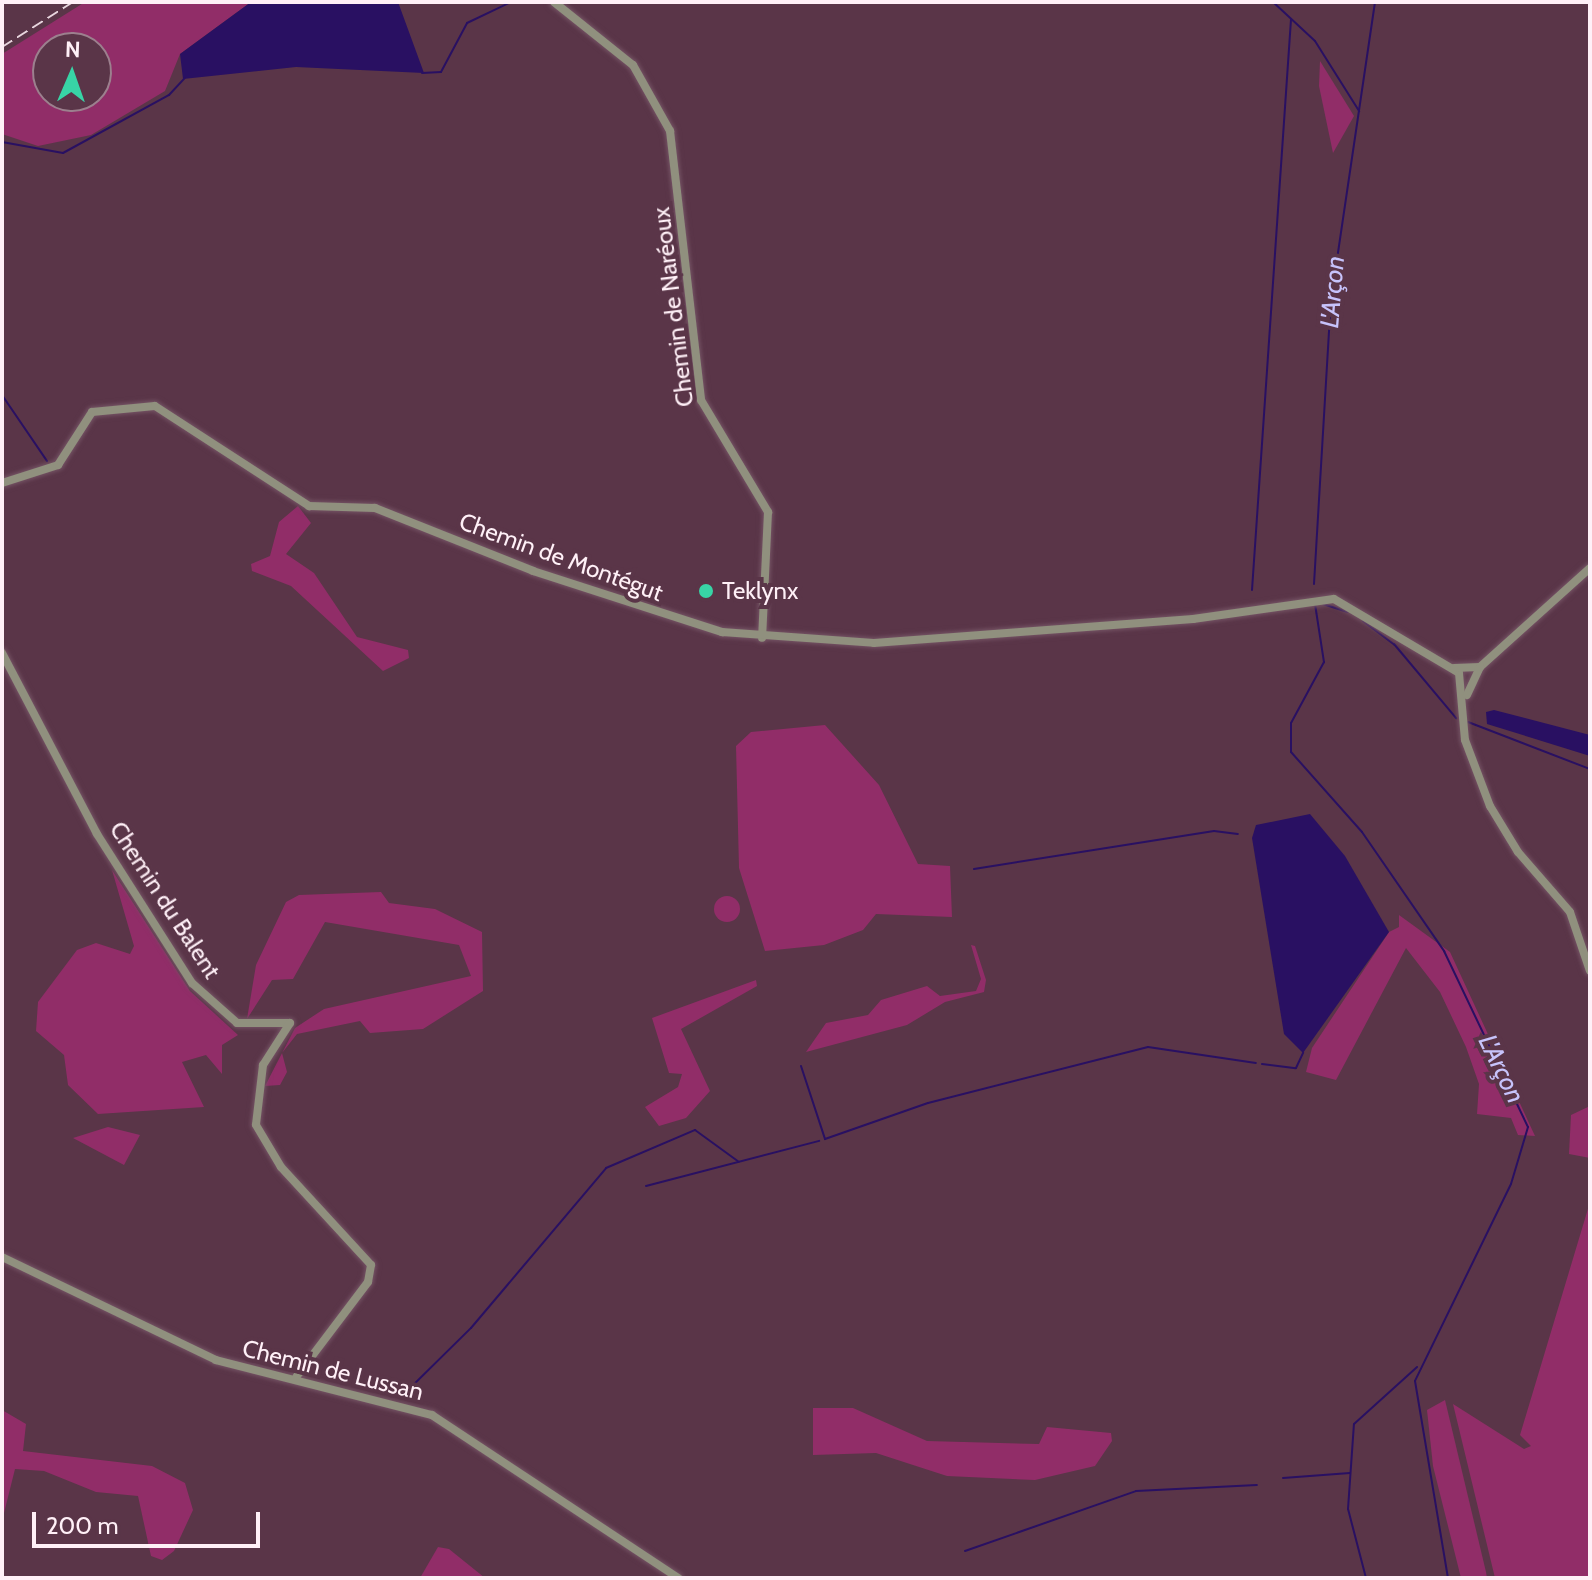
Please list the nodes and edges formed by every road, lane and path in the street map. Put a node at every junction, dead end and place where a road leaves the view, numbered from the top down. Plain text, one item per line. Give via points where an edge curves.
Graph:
1 (554, 2) edge
2 (2, 483) edge
3 (1590, 568) edge
4 (762, 638) junction
5 (2, 653) edge
6 (1480, 667) junction
7 (1454, 668) junction
8 (1465, 698) junction
9 (1590, 971) edge
10 (2, 1257) edge
11 (297, 1376) junction
12 (678, 1578) edge

1 - 4 street, Chemin de Naréoux via 633,65 666,116 701,400 768,512
2 - 4 street, Chemin de Montégut via 58,465 92,412 155,406 309,506 375,508 643,610
3 - 6 street
4 - 7 street, Chemin de Montégut via 874,643 1193,619 1314,598 1356,608
5 - 11 street, Chemin du Balent via 97,834 192,983 237,1023 290,1023 263,1065 256,1125 291,1178 371,1265 368,1282
6 - 7 street
6 - 8 street
7 - 8 street
8 - 9 street via 1465,740 1490,806 1518,852 1570,912
10 - 11 street, Chemin de Lussan via 216,1360
11 - 12 street, Chemin de Lussan via 432,1415

